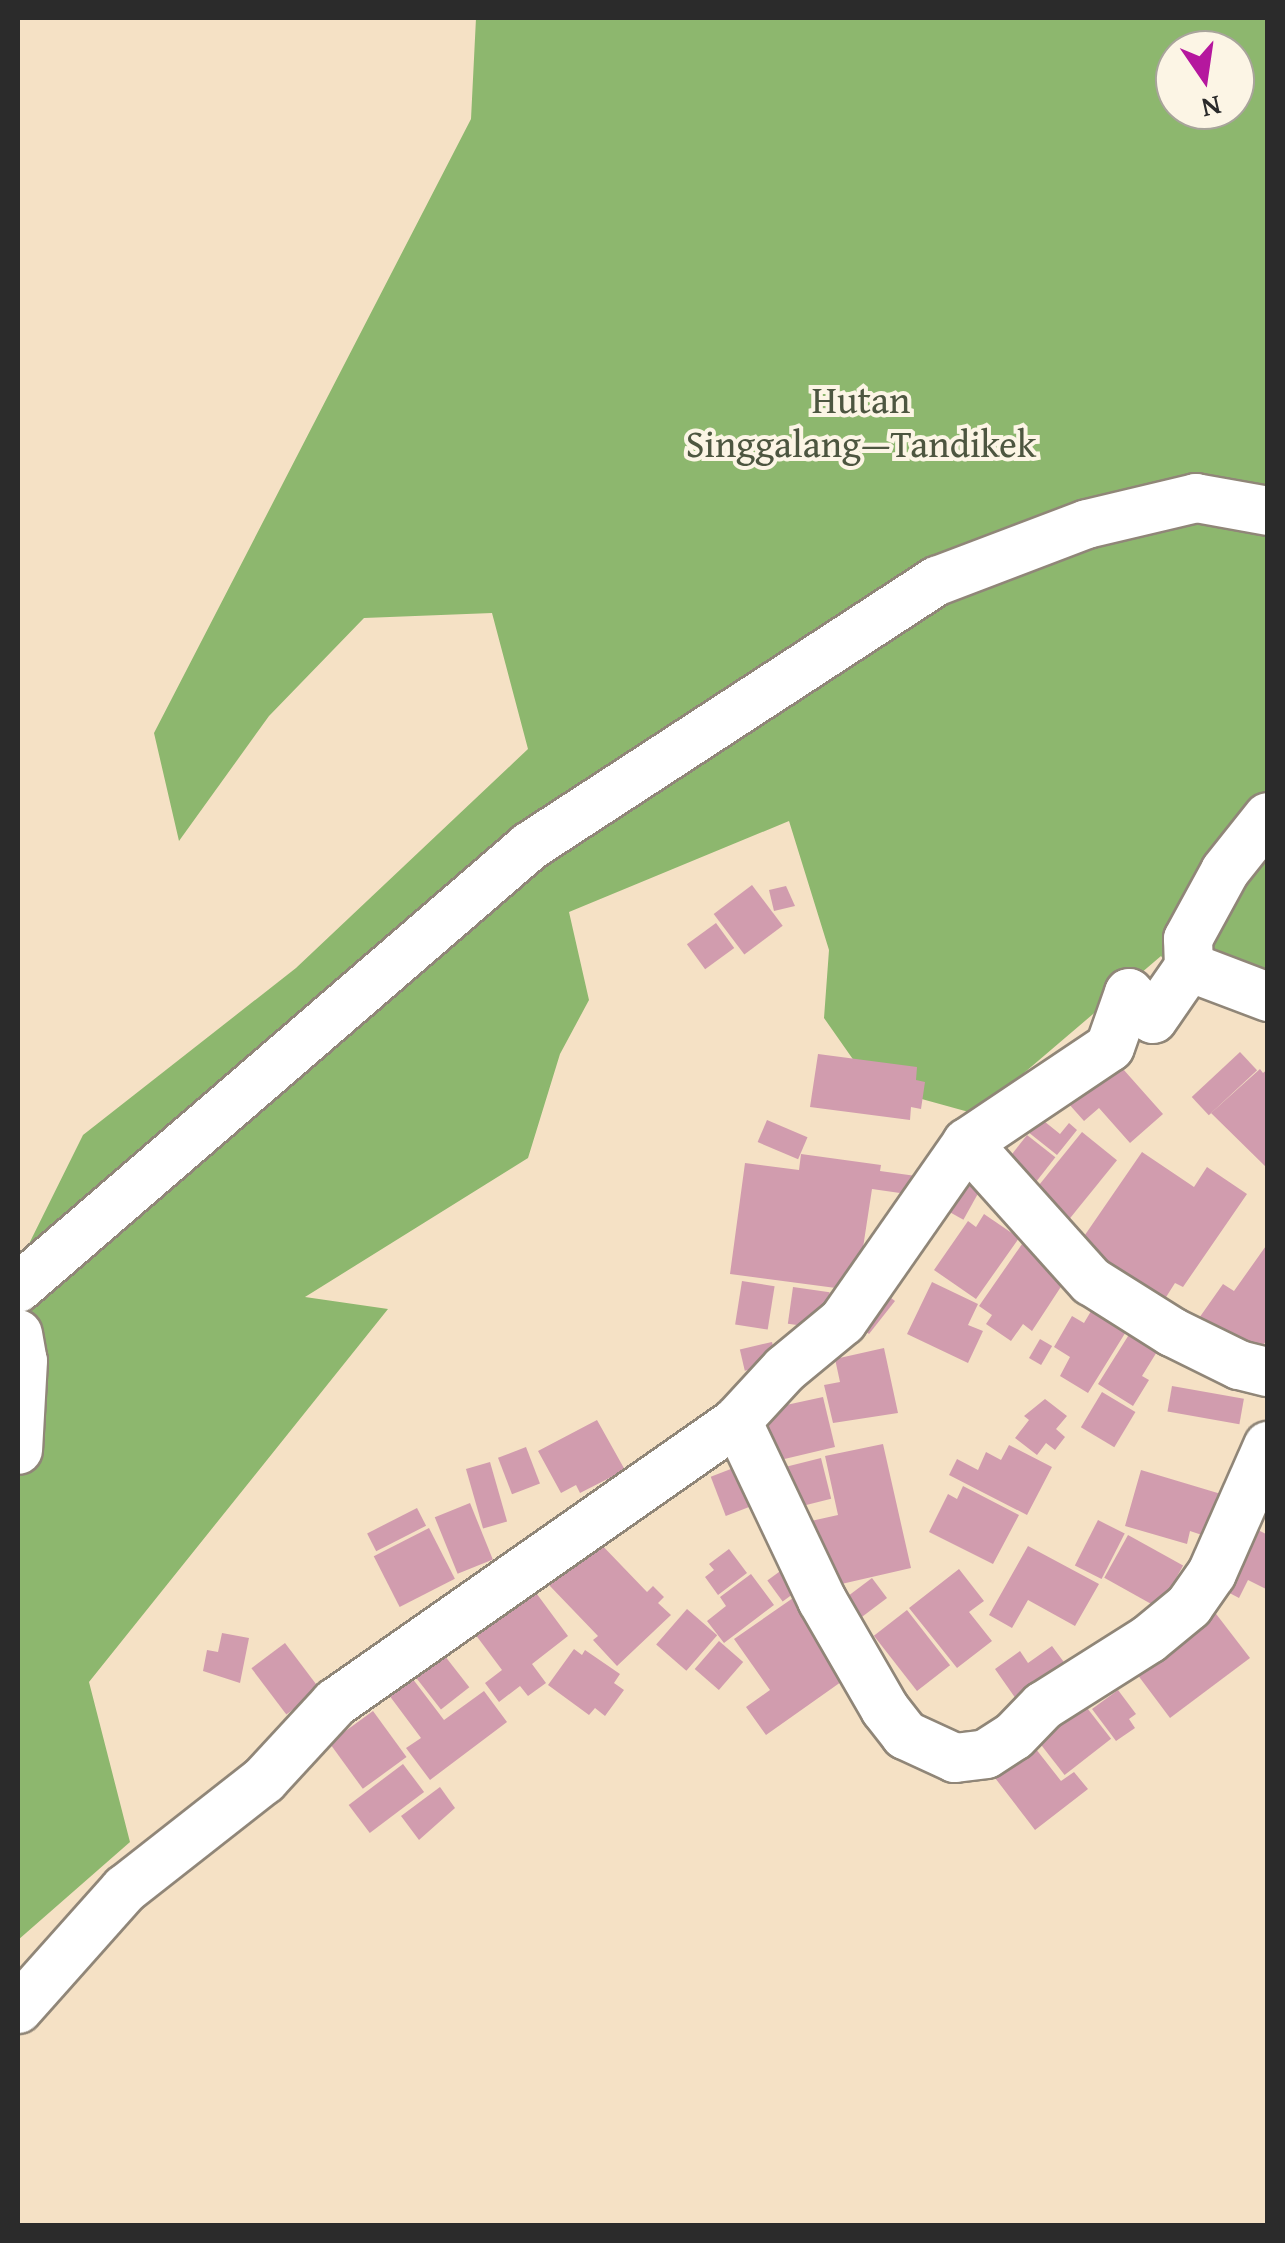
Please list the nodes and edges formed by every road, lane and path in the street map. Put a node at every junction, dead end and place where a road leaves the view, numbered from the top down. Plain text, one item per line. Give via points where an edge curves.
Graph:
1 (1268, 512) edge
2 (1268, 817) edge
3 (1189, 967) junction
4 (1268, 997) edge
5 (967, 1142) junction
6 (18, 1288) edge
7 (18, 1334) edge
8 (1268, 1372) edge
9 (737, 1420) junction
10 (1268, 1446) edge
11 (18, 1450) edge
12 (18, 2008) edge

1 - 6 street via 1196,498 1087,524 938,580 530,846
2 - 3 street via 1225,871 1188,939
3 - 4 street
3 - 5 street via 1153,1020 1128,993 1110,1047
5 - 8 street via 1091,1280 1172,1332 1238,1365
5 - 9 street via 843,1321
7 - 11 street
9 - 10 street via 822,1600 885,1709 905,1735 955,1758 986,1754 1014,1736 1044,1706 1150,1639 1189,1606 1212,1573
9 - 12 street via 334,1702 264,1780 125,1889

